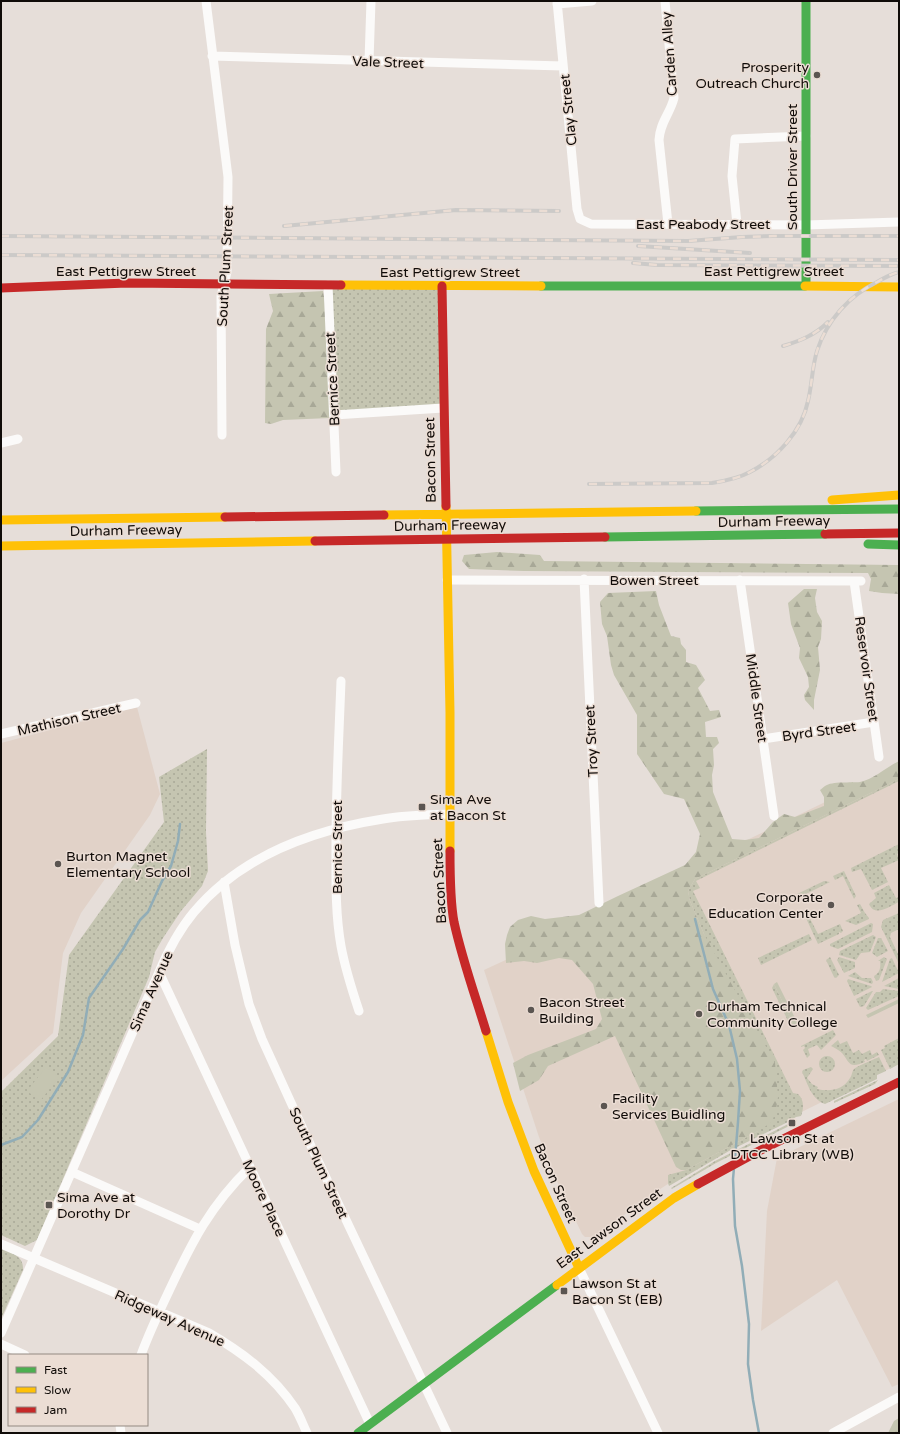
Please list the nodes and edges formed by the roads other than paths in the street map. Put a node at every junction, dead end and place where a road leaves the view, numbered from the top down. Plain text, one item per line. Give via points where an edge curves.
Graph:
1 (206, 1) edge
2 (371, 1) edge
3 (592, 1) edge
4 (665, 1) edge
5 (806, 1) edge
6 (557, 2) edge
7 (212, 56) junction
8 (369, 61) junction
9 (563, 66) junction
10 (806, 136) junction
11 (580, 219) joint
12 (899, 222) edge
13 (668, 224) junction
14 (737, 224) junction
15 (806, 225) junction
16 (224, 285) junction
17 (328, 285) junction
18 (806, 285) junction
19 (442, 286) junction
20 (899, 287) edge
21 (1, 288) edge
22 (443, 408) junction
23 (334, 415) junction
24 (222, 435) dead end
25 (18, 439) dead end
26 (1, 443) edge
27 (336, 472) dead end
28 (899, 495) edge
29 (899, 509) edge
30 (728, 511) junction
31 (1, 520) edge
32 (899, 533) edge
33 (703, 536) junction
34 (899, 545) edge
35 (1, 546) edge
36 (584, 579) junction
37 (447, 580) junction
38 (740, 580) junction
39 (857, 581) joint
40 (341, 681) dead end
41 (136, 703) dead end
42 (874, 722) junction
43 (1, 734) edge
44 (763, 739) junction
45 (879, 757) dead end
46 (450, 814) junction
47 (774, 816) dead end
48 (336, 829) junction
49 (224, 882) junction
50 (599, 903) dead end
51 (159, 972) junction
52 (359, 1011) dead end
53 (899, 1082) edge
54 (250, 1167) junction
55 (72, 1172) junction
56 (200, 1229) junction
57 (1, 1244) edge
58 (34, 1258) junction
59 (579, 1268) junction
60 (159, 1312) junction
61 (1, 1333) edge
62 (1, 1344) edge
63 (23, 1354) edge
64 (141, 1354) edge
65 (424, 1384) junction
66 (899, 1397) edge
67 (370, 1424) junction
68 (308, 1433) edge
69 (358, 1433) edge
70 (446, 1433) edge
71 (658, 1433) edge
72 (834, 1433) edge

1 - 7 street, South Plum Street
2 - 8 street
3 - 6 street
4 - 13 street, Carden Alley via 674,98 662,122 659,140
5 - 10 main road, South Driver Street
6 - 9 street, Clay Street
7 - 8 street, Vale Street
7 - 16 street, South Plum Street via 228,177 227,272
8 - 9 street, Vale Street
9 - 11 street, Clay Street
10 - 14 street via 734,139 732,176
10 - 15 main road, South Driver Street
11 - 13 street, East Peabody Street via 591,224
12 - 15 street, East Peabody Street
13 - 14 street, East Peabody Street
14 - 15 street, East Peabody Street
15 - 18 main road, South Driver Street
16 - 17 main road, East Pettigrew Street
16 - 21 main road, East Pettigrew Street via 85,284
16 - 24 street, South Plum Street via 221,296
17 - 19 main road, East Pettigrew Street
17 - 23 street, Bernice Street
18 - 19 main road, East Pettigrew Street
18 - 20 main road, East Pettigrew Street
19 - 22 main road, Bacon Street
22 - 23 street
22 - 37 main road, Bacon Street
23 - 27 street, Bernice Street
25 - 26 street
28 - 30 main road
29 - 30 main road, Durham Freeway
30 - 31 main road, Durham Freeway
32 - 33 main road, Durham Freeway
33 - 34 main road
33 - 35 main road, Durham Freeway
36 - 37 street, Bowen Street
36 - 38 street, Bowen Street
36 - 50 street, Troy Street
37 - 46 main road, Bacon Street
38 - 39 street, Bowen Street
38 - 44 street, Middle Street
39 - 42 street, Reservoir Street
40 - 48 street, Bernice Street
41 - 43 street, Mathison Street
42 - 44 street, Byrd Street
42 - 45 street, Reservoir Street
44 - 47 street, Middle Street
46 - 48 street, Sima Avenue via 384,819
46 - 59 main road, Bacon Street via 451,890 456,929 464,959 506,1096 534,1171
48 - 49 street, Sima Avenue via 260,857
48 - 52 street, Bernice Street via 339,934
49 - 51 street, Sima Avenue via 184,925
49 - 65 street, South Plum Street via 249,1004 262,1039
51 - 54 street, Moore Place
51 - 55 street, Sima Avenue
53 - 59 main road, East Lawson Street via 722,1170 674,1198
54 - 56 street via 220,1199
54 - 67 street, Moore Place
55 - 56 street
55 - 58 street, Sima Avenue
56 - 60 street
57 - 58 street, Ridgeway Avenue
58 - 60 street, Ridgeway Avenue
58 - 61 street, Sima Avenue
59 - 65 main road, East Lawson Street
59 - 71 street, Bacon Street
60 - 64 street
60 - 68 street, Ridgeway Avenue via 209,1333 254,1362 291,1402
62 - 63 street
65 - 67 main road, East Lawson Street
65 - 70 street, South Plum Street
66 - 72 street
67 - 69 main road, East Lawson Street

